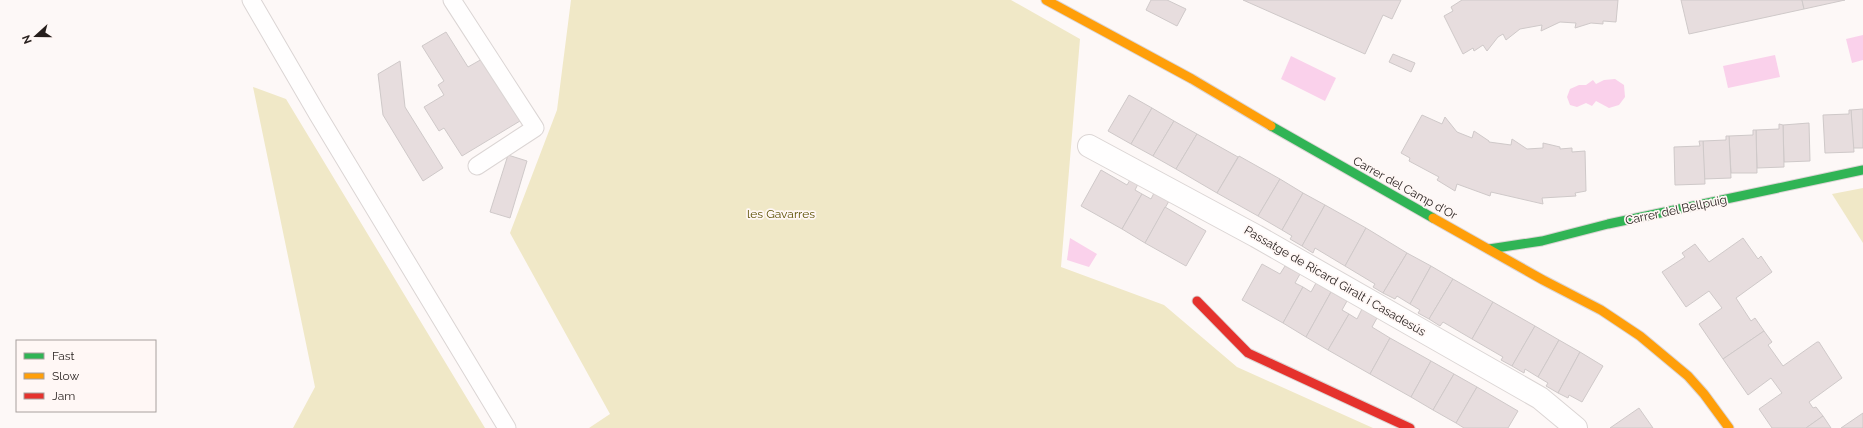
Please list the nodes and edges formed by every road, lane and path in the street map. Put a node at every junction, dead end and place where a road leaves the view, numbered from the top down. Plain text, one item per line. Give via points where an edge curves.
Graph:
1 (251, 0) edge
2 (452, 0) edge
3 (1055, 2) edge
4 (1089, 146) dead end
5 (477, 166) dead end
6 (1863, 170) edge
7 (1489, 249) junction
8 (1197, 301) dead end
9 (507, 428) edge
10 (1410, 428) edge
11 (1575, 428) edge
12 (1729, 428) edge

1 - 9 lane
2 - 5 lane via 535,128
3 - 7 street, Carrer del Camp d'Or
4 - 11 street, Passatge de Ricard Giralt i Casadesús via 1256,236 1540,398
6 - 7 street, Carrer del Bellpuig via 1608,224 1542,241
7 - 12 street, Carrer del Camp d'Or via 1601,310 1640,336 1688,376
8 - 10 street via 1248,353

